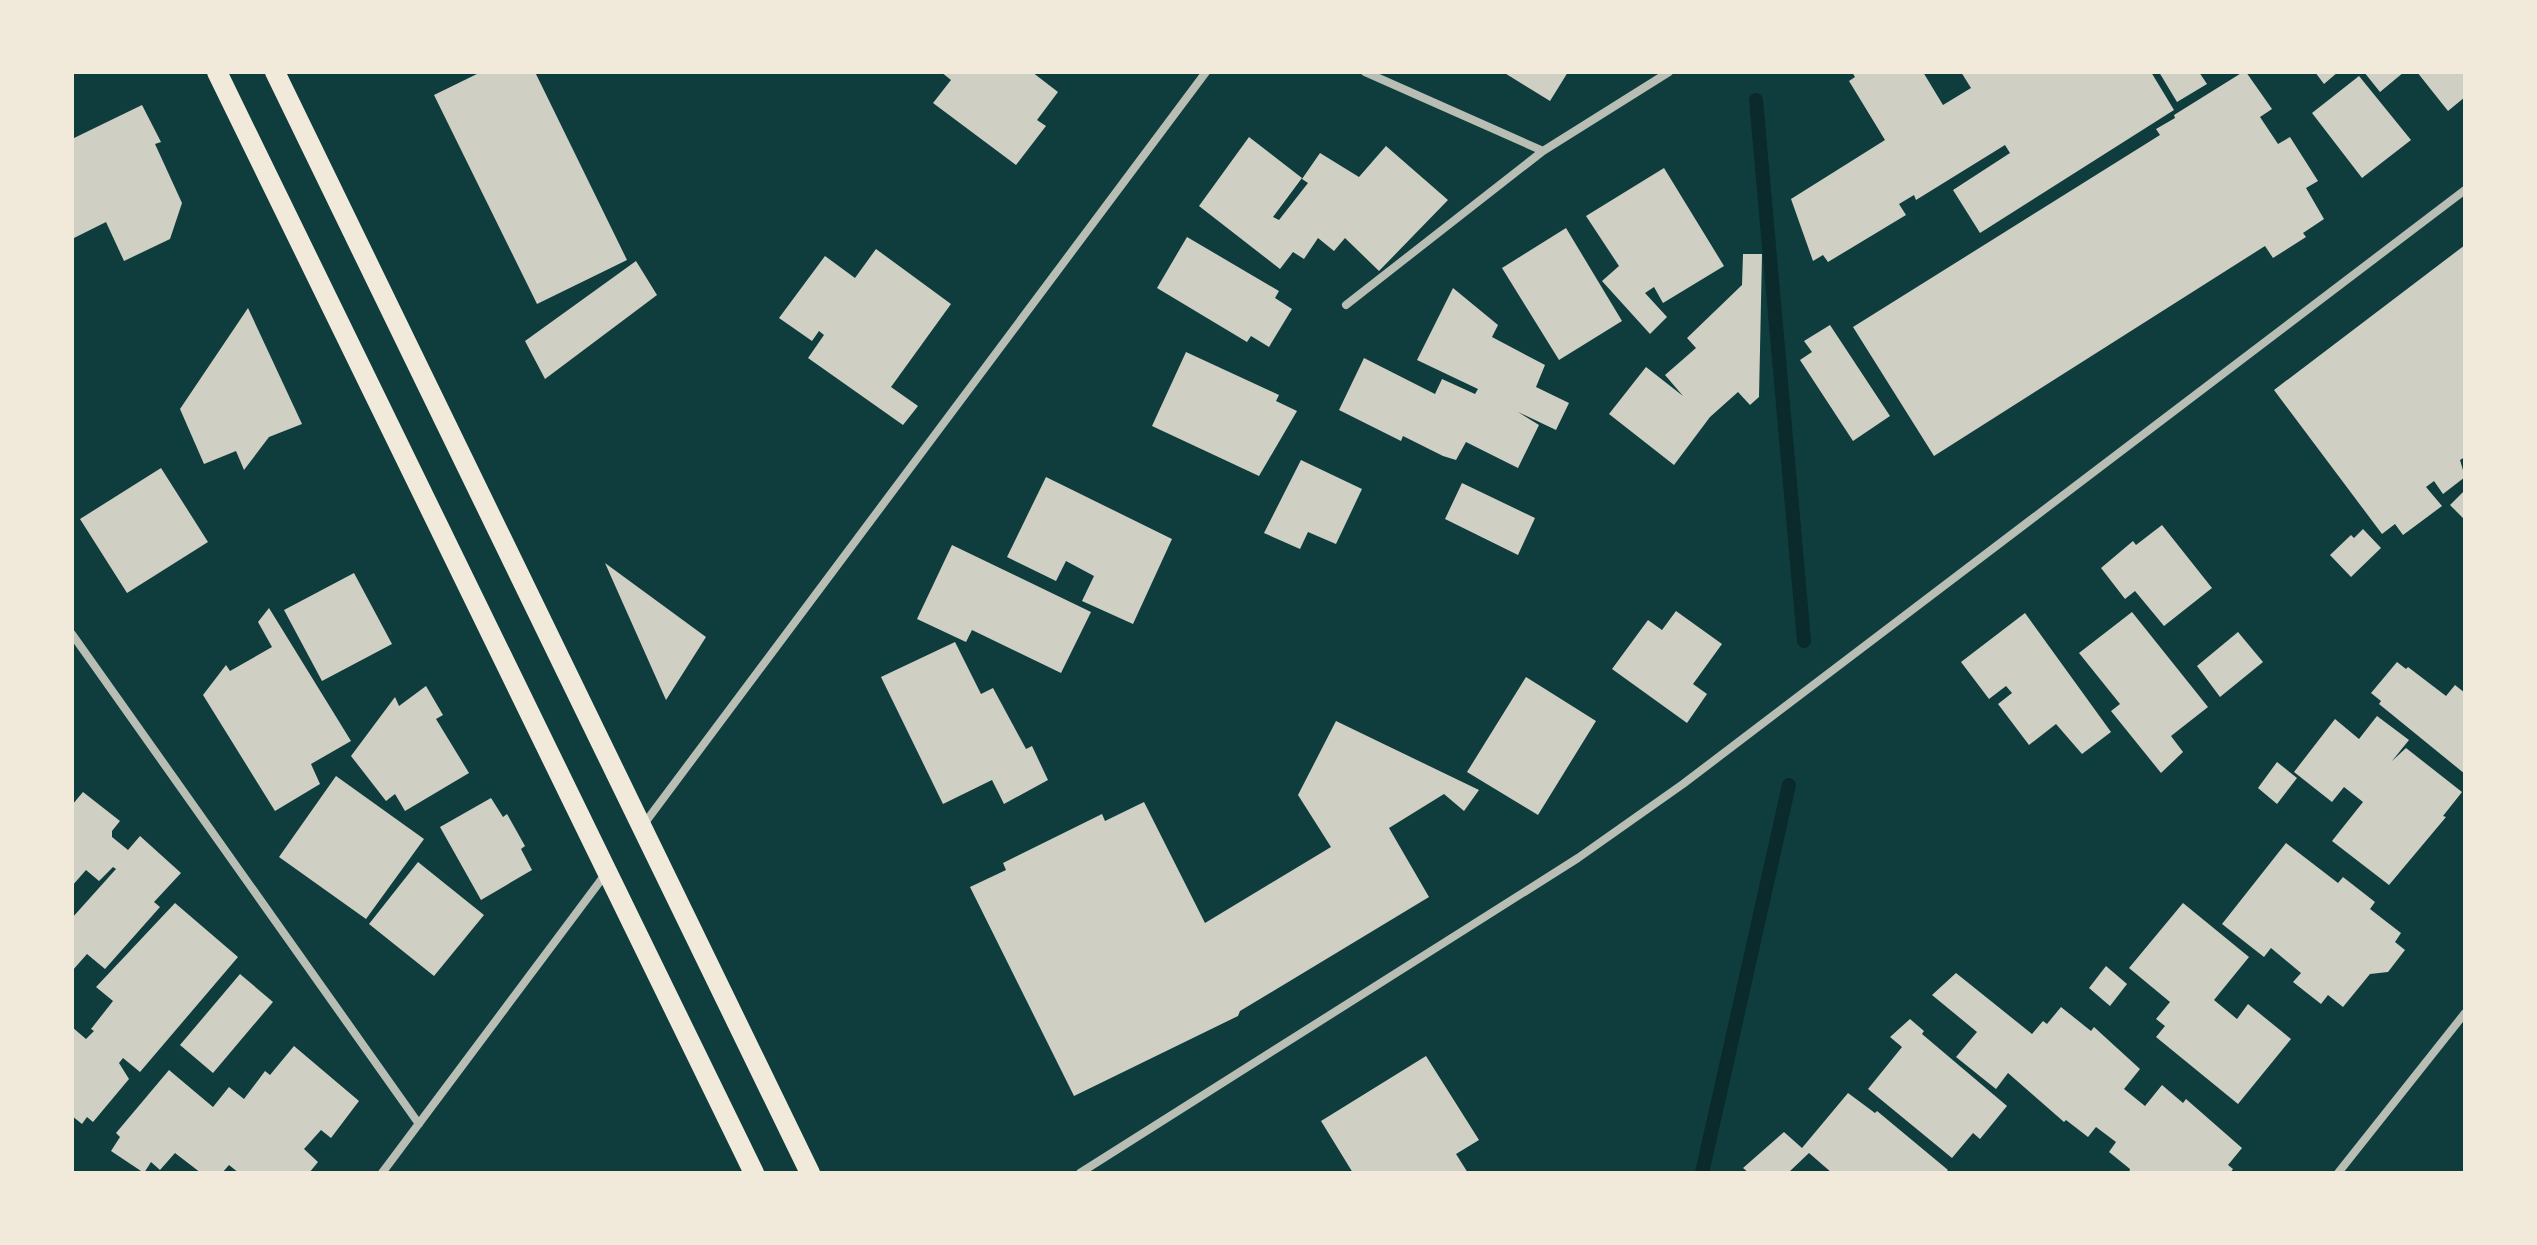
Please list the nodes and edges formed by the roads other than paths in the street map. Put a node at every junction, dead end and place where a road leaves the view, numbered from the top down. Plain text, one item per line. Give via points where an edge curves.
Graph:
1 (217, 72) edge
2 (275, 72) edge
3 (1206, 72) edge
4 (1365, 72) edge
5 (1669, 72) edge
6 (1543, 151) junction
7 (2465, 190) edge
8 (1346, 305) dead end
9 (72, 634) edge
10 (642, 826) junction
11 (607, 872) junction
12 (2465, 1013) edge
13 (419, 1124) junction
14 (382, 1173) edge
15 (754, 1173) edge
16 (810, 1173) edge
17 (1080, 1173) edge
18 (2338, 1173) edge

1 - 11 main road
2 - 10 main road
3 - 10 street
4 - 6 street
5 - 6 street
6 - 8 street
7 - 17 street via 1683,784 1578,858
9 - 13 street
10 - 16 main road
11 - 13 street
11 - 15 main road
12 - 18 street
13 - 14 street

